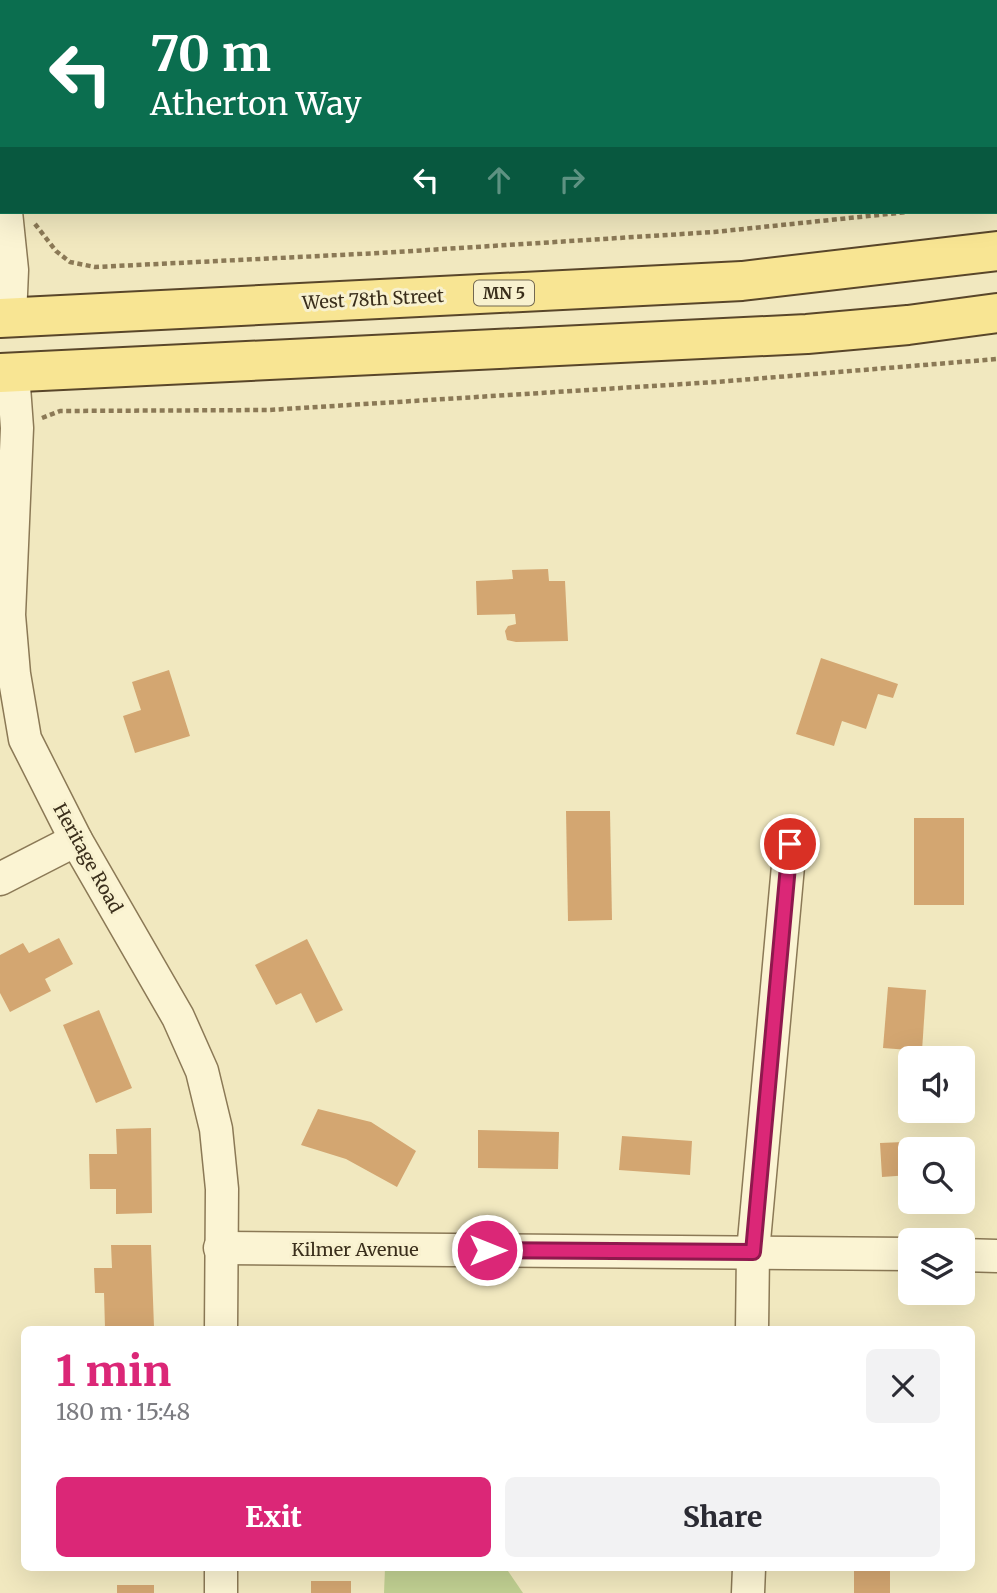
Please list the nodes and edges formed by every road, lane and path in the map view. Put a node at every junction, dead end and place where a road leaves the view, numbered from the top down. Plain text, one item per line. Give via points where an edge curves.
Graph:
1 (5, 214) edge
2 (21, 214) edge
3 (888, 214) edge
4 (997, 251) edge
5 (997, 313) edge
6 (5, 318) edge
7 (997, 359) edge
8 (7, 373) edge
9 (17, 428) junction
10 (76, 840) junction
11 (790, 844) dead end
12 (0, 879) edge
13 (220, 1248) junction
14 (753, 1252) junction
15 (898, 1254) edge
16 (975, 1255) edge
17 (997, 1256) edge
18 (221, 1326) edge
19 (752, 1326) edge
20 (221, 1571) edge
21 (749, 1571) edge
22 (221, 1593) edge
23 (748, 1593) edge

1 - 6 street via 12,270
2 - 3 path via 70,262 95,267 713,232
4 - 6 main road, West 78th Street / MN 5 via 742,281
5 - 8 main road via 807,334
7 - 9 path via 269,410 60,411
8 - 9 street, Heritage Road
9 - 10 street, Heritage Road via 9,615 14,674 25,739
10 - 12 street
10 - 13 street, Heritage Road via 178,1017 202,1071 216,1129 222,1189
11 - 14 street
13 - 14 street, Kilmer Avenue
13 - 18 street, Heritage Road
14 - 15 street, Kilmer Avenue
14 - 19 street
16 - 17 street
20 - 22 street
21 - 23 street

